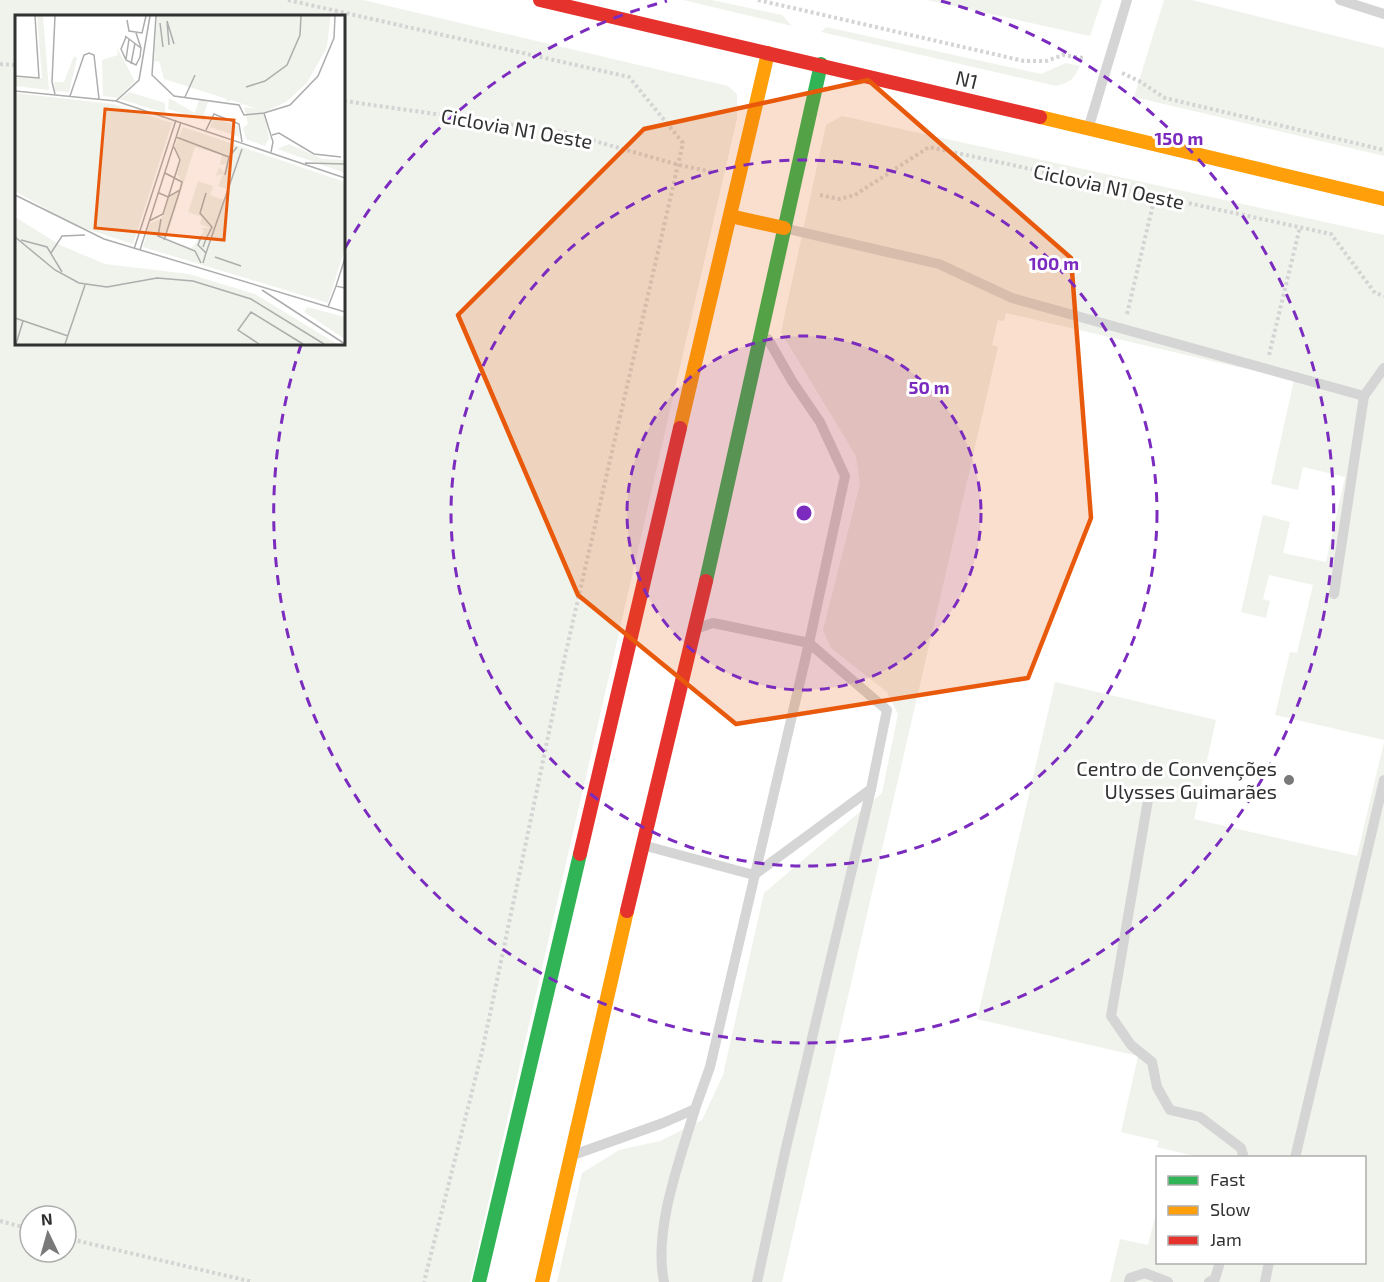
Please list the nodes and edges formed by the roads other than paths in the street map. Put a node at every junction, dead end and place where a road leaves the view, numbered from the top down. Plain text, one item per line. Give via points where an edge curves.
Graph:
1 (540, 0) edge
2 (1127, 0) edge
3 (1340, 0) edge
4 (1384, 14) edge
5 (768, 53) junction
6 (821, 64) junction
7 (1088, 128) junction
8 (1380, 204) edge
9 (730, 216) junction
10 (784, 228) junction
11 (762, 328) junction
12 (1384, 368) edge
13 (1364, 396) junction
14 (1334, 594) dead end
15 (695, 629) junction
16 (809, 643) junction
17 (1384, 780) edge
18 (872, 789) junction
19 (1148, 800) dead end
20 (642, 846) junction
21 (754, 875) junction
22 (695, 1109) junction
23 (571, 1155) junction
24 (1243, 1156) edge
25 (1295, 1156) edge
26 (1220, 1264) edge
27 (1269, 1264) edge
28 (479, 1282) edge
29 (542, 1282) edge
30 (664, 1282) edge
31 (757, 1282) edge
32 (1129, 1282) edge
33 (1168, 1282) edge
34 (1209, 1282) edge
35 (1264, 1282) edge

1 - 5 highway, N1
2 - 7 lane
3 - 4 lane
5 - 6 highway, N1
5 - 9 highway
6 - 7 highway, N1
6 - 10 highway
7 - 8 highway, N1 via 1362,194
9 - 10 highway
9 - 28 highway
10 - 11 highway
10 - 13 lane via 939,264 1012,298
11 - 15 highway
11 - 16 lane via 820,422 845,476
12 - 13 lane
13 - 14 lane
15 - 16 lane via 713,624
15 - 20 highway
16 - 18 lane via 886,710
16 - 21 lane
17 - 25 lane
18 - 21 lane
18 - 31 lane
19 - 24 lane via 1111,1016 1131,1045 1152,1062 1157,1087 1170,1110 1200,1117 1241,1148
20 - 21 lane
20 - 23 highway
21 - 22 lane via 710,1067
22 - 23 lane
22 - 30 lane via 666,1207 661,1258
23 - 29 highway
26 - 34 lane via 1215,1279
27 - 35 lane
32 - 33 lane via 1145,1273

